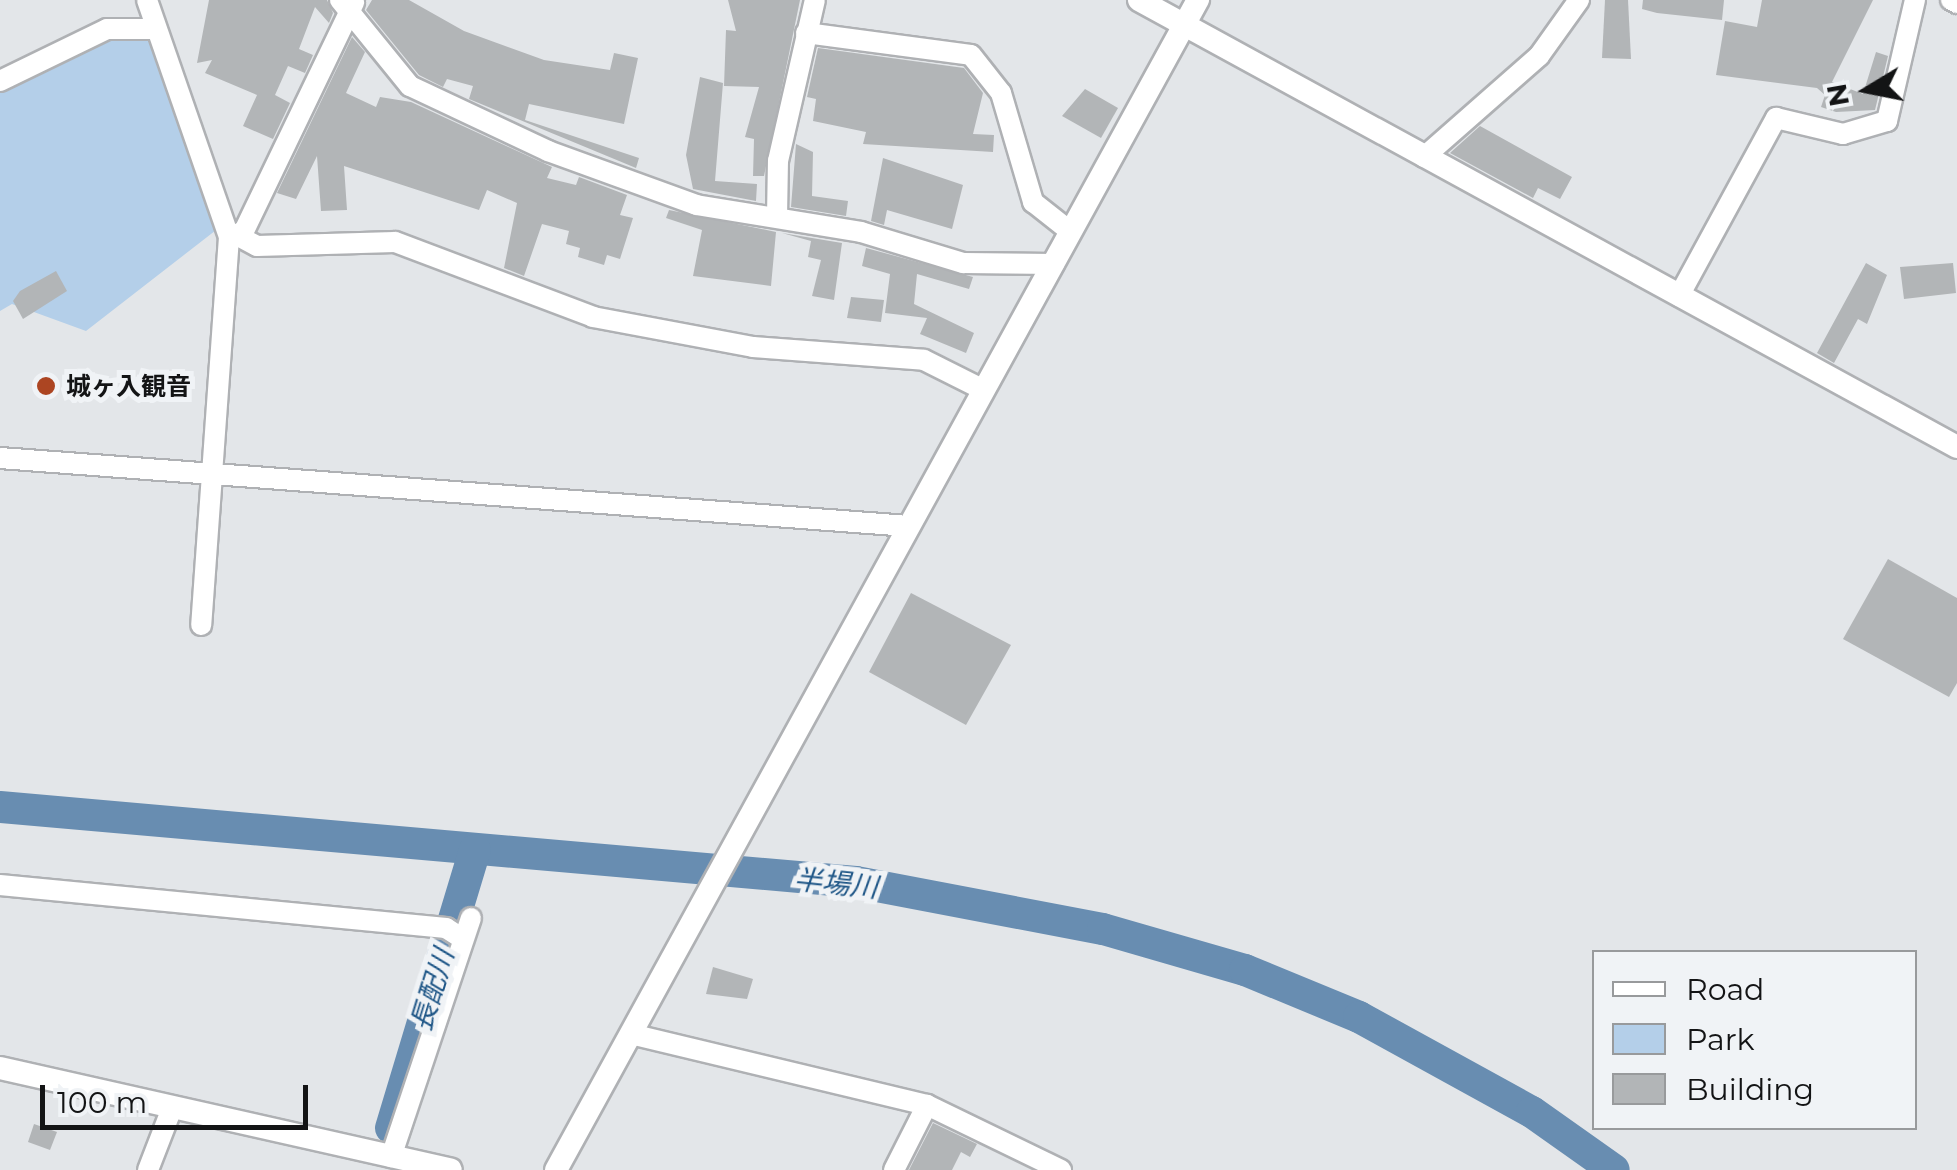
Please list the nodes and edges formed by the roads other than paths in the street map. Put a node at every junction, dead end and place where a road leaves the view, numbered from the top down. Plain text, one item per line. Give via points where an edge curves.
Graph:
1 (147, 0) edge
2 (815, 0) edge
3 (1139, 0) edge
4 (1198, 0) edge
5 (1579, 0) edge
6 (1915, 0) edge
7 (348, 4) edge
8 (1184, 25) junction
9 (154, 28) junction
10 (806, 32) junction
11 (0, 81) edge
12 (1424, 157) junction
13 (777, 217) junction
14 (1071, 232) junction
15 (234, 237) junction
16 (1054, 264) junction
17 (1678, 296) junction
18 (984, 390) junction
19 (1957, 447) edge
20 (0, 458) edge
21 (211, 474) junction
22 (909, 526) junction
23 (201, 625) dead end
24 (0, 885) edge
25 (631, 1034) junction
26 (0, 1068) edge
27 (927, 1105) junction
28 (172, 1108) junction
29 (375, 1160) edge
30 (148, 1170) edge
31 (451, 1170) edge
32 (556, 1170) edge
33 (894, 1170) edge
34 (1061, 1170) edge

1 - 9 street
2 - 10 street
3 - 8 street
4 - 8 street
5 - 12 street via 1539,56
6 - 17 street via 1887,122 1844,134 1776,118
7 - 13 street via 386,64 430,99 696,204
7 - 15 street
8 - 12 street
8 - 14 street
9 - 11 street via 107,28
9 - 15 street
10 - 13 street via 778,161
10 - 14 street via 971,55 1001,94 1034,202
12 - 17 street
13 - 16 street via 964,263
14 - 16 street
15 - 18 street via 257,246 422,248 593,316 770,349 924,360
15 - 21 street
16 - 18 street
17 - 19 street
18 - 22 street
20 - 21 street
21 - 22 street
21 - 23 street
22 - 25 street
24 - 29 street via 163,907 460,930
25 - 27 street
25 - 32 street
26 - 28 street
27 - 33 street
27 - 34 street
28 - 29 street
28 - 30 street
29 - 31 street

